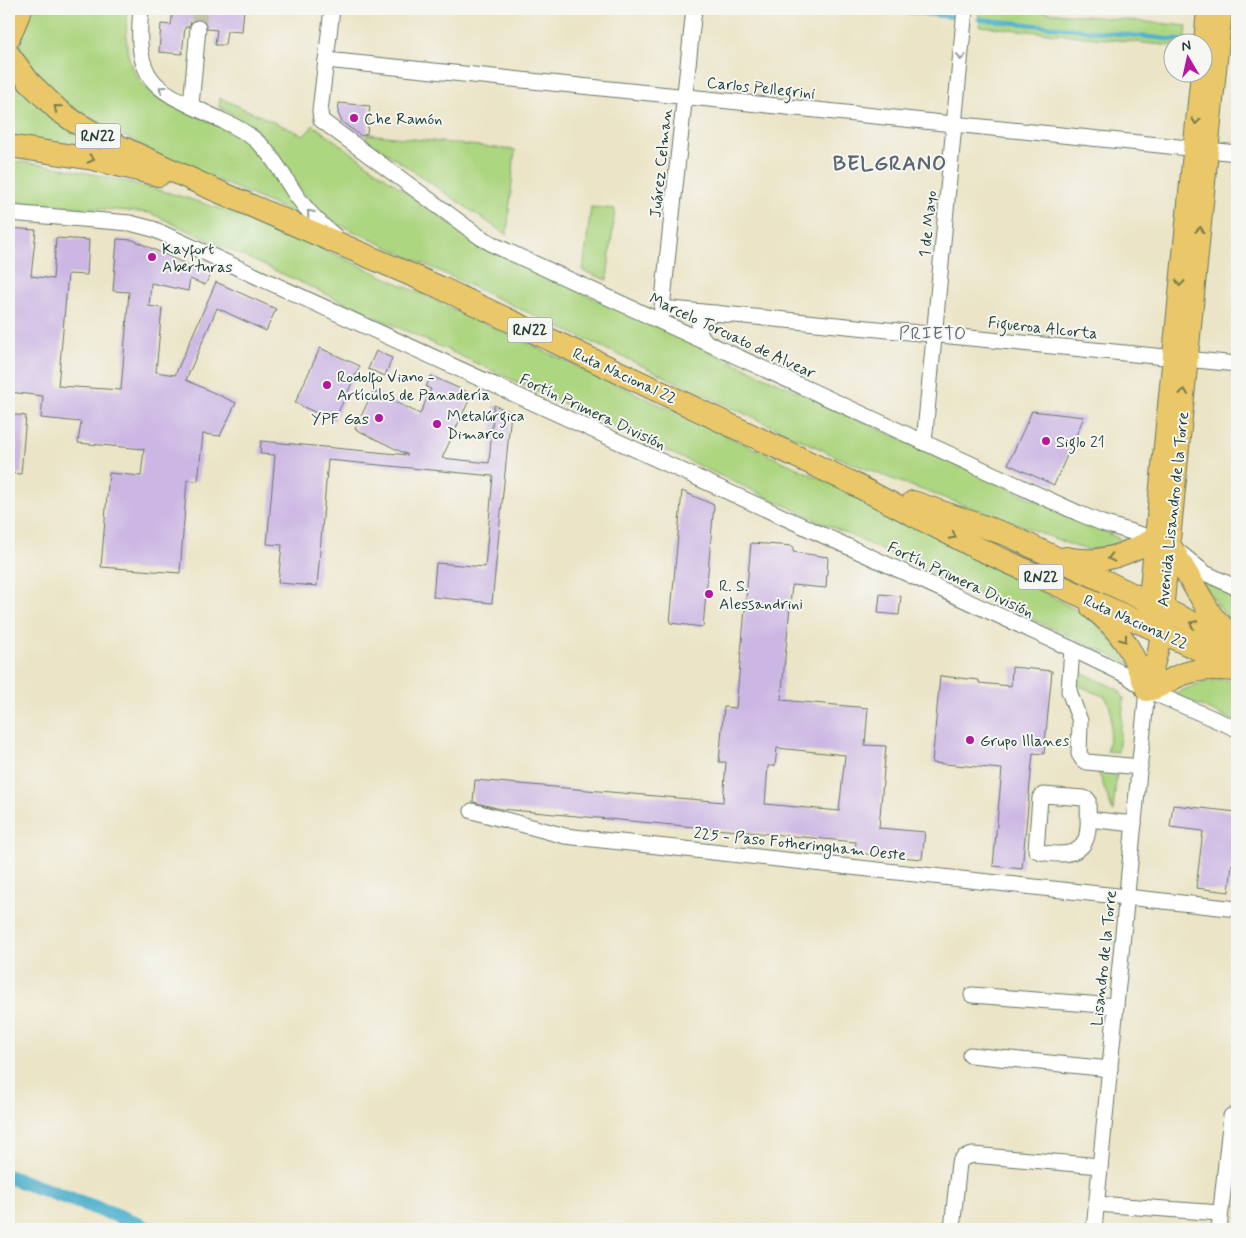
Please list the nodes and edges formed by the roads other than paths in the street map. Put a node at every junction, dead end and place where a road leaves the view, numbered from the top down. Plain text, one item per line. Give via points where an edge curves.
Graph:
1 (22, 9) edge
2 (141, 9) edge
3 (332, 9) edge
4 (694, 9) edge
5 (965, 9) edge
6 (1207, 9) edge
7 (1222, 9) edge
8 (198, 28) tunnel mouth
9 (1205, 32) edge
10 (9, 40) edge
11 (9, 55) edge
12 (326, 60) junction
13 (1201, 82) edge
14 (684, 97) junction
15 (191, 105) junction
16 (954, 124) junction
17 (9, 146) edge
18 (1200, 149) junction
19 (1237, 153) edge
20 (208, 187) junction
21 (9, 213) edge
22 (346, 246) junction
23 (716, 313) junction
24 (661, 315) junction
25 (933, 334) junction
26 (706, 342) junction
27 (1180, 358) junction
28 (1237, 364) edge
29 (924, 442) junction
30 (848, 480) junction
31 (1162, 542) junction
32 (1049, 555) junction
33 (1060, 586) junction
34 (1237, 588) edge
35 (1156, 606) junction
36 (1154, 629) junction
37 (1237, 640) edge
38 (1237, 644) edge
39 (1072, 649) junction
40 (1237, 666) edge
41 (1237, 671) edge
42 (1147, 690) junction
43 (1237, 729) edge
44 (1140, 767) junction
45 (472, 810) dead end
46 (1088, 819) junction
47 (1134, 824) junction
48 (1127, 896) junction
49 (1237, 909) edge
50 (972, 995) dead end
51 (1116, 1006) junction
52 (970, 1055) dead end
53 (1110, 1069) junction
54 (1231, 1116) dead end
55 (1100, 1166) junction
56 (1231, 1188) edge
57 (1097, 1204) junction
58 (1220, 1213) junction
59 (952, 1229) edge
60 (1094, 1229) edge
61 (1219, 1229) edge

1 - 10 main road
15 -> 2 street via 161,89 148,74 140,48
3 - 12 street
4 - 14 street, Juárez Celman
5 -> 16 street, 1 de Mayo
6 - 9 main road
7 - 18 main road, Avenida Lisandro de la Torre
8 - 15 street
20 -> 11 highway, Ruta Nacional 22 / RN22 via 108,141 75,122 29,82
12 - 14 street, Carlos Pellegrini
12 - 24 street, Marcelo Torcuato de Alvear via 320,113 324,123 488,242
13 -> 18 main road, Avenida Lisandro de la Torre
14 - 16 street, Carlos Pellegrini
14 - 24 street, Juárez Celman
22 -> 15 street via 310,213 268,152 256,140
16 - 18 street, Carlos Pellegrini
16 - 25 street, 1 de Mayo
17 -> 20 highway, Ruta Nacional 22 / RN22 via 93,159
18 - 19 street, Carlos Pellegrini
18 - 27 main road, Avenida Lisandro de la Torre
20 - 22 highway, Ruta Nacional 22 / RN22
21 - 39 street, Fortín Primera División via 130,223 153,229
22 - 30 highway, Ruta Nacional 22 / RN22
23 - 24 street, Figueroa Alcorta
23 - 25 street, Figueroa Alcorta
23 - 26 street via 707,316 699,325 700,334
24 - 26 street, Marcelo Torcuato de Alvear
25 - 27 street, Figueroa Alcorta
25 - 29 street, 1 de Mayo
26 - 29 street, Marcelo Torcuato de Alvear
27 - 28 street, Figueroa Alcorta
27 - 31 main road, Avenida Lisandro de la Torre
29 - 31 street, Marcelo Torcuato de Alvear via 1078,513
30 - 32 highway, Ruta Nacional 22 / RN22 via 991,528
30 -> 33 highway, Ruta Nacional 22 / RN22 via 975,547
31 -> 32 highway via 1104,560 1074,560
31 - 34 street via 1206,573
31 - 35 main road, Avenida Lisandro de la Torre
31 - 37 highway via 1212,616
32 - 35 highway, Ruta Nacional 22 / RN22
33 - 36 highway, Ruta Nacional 22 / RN22
33 -> 42 highway via 1094,610 1121,635 1131,649
35 - 36 main road, Avenida Lisandro de la Torre
38 -> 35 highway, Ruta Nacional 22 / RN22
36 - 40 highway, Ruta Nacional 22 / RN22
36 - 42 main road, Avenida Lisandro de la Torre via 1145,647
39 - 42 street, Fortín Primera División via 1126,675
39 - 44 street via 1069,691 1080,721 1078,750 1081,758 1087,762
41 - 42 highway via 1200,669
42 - 43 street, Fortín Primera División
42 - 44 street, Lisandro de la Torre
44 - 47 street, Lisandro de la Torre
45 - 48 street, 225 - Paso Fotheringham Oeste via 565,836
46 - 46 street via 1087,799 1043,795 1040,798 1036,850 1057,854 1077,850 1086,840
46 - 47 street
47 - 48 street, Lisandro de la Torre
48 - 49 street, 225 - Paso Fotheringham Oeste
48 - 51 street, Lisandro de la Torre
50 - 51 street
51 - 53 street, Lisandro de la Torre
52 - 53 street
53 - 55 street, Lisandro de la Torre
54 - 56 street
55 - 57 street, Lisandro de la Torre
55 - 59 street via 973,1154 963,1158 959,1163
56 - 58 street
57 - 58 street
57 - 60 street, Lisandro de la Torre
58 - 61 street

